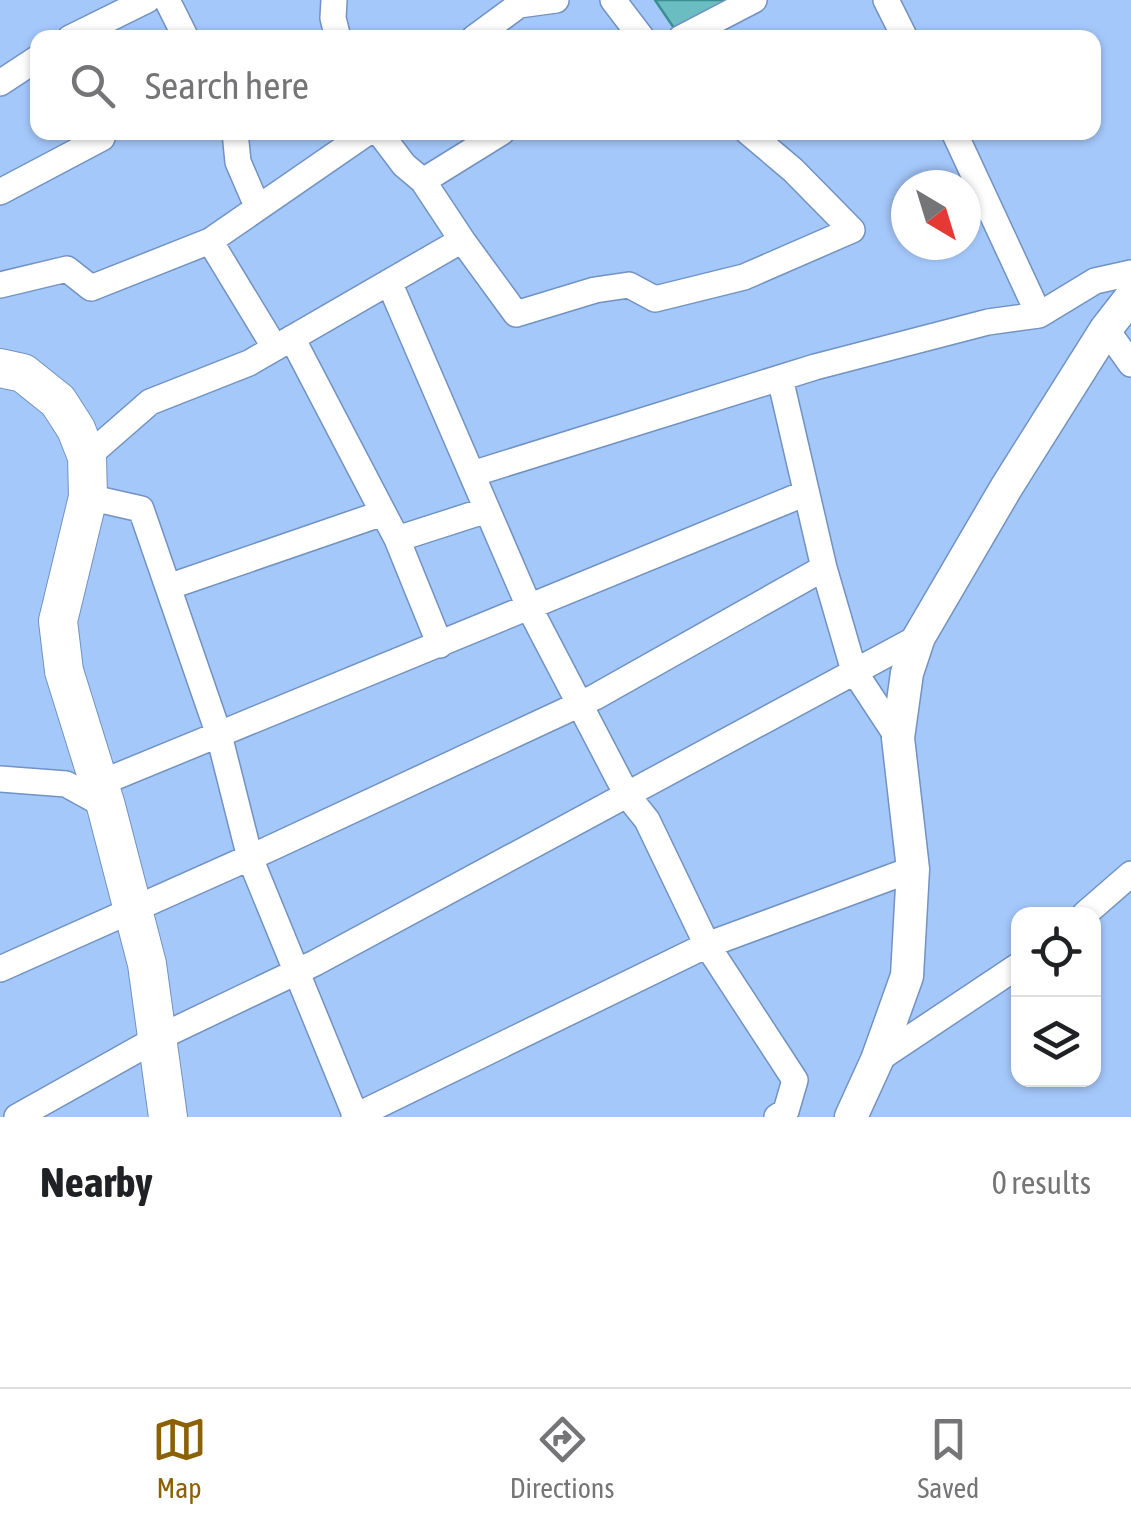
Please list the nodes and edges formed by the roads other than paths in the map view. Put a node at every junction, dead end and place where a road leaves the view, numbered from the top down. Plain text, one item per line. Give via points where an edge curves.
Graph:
1 (147, 0) edge
2 (167, 0) edge
3 (334, 0) edge
4 (556, 0) edge
5 (613, 0) edge
6 (754, 0) edge
7 (886, 0) edge
8 (86, 30) edge
9 (182, 30) edge
10 (336, 30) edge
11 (485, 30) edge
12 (636, 30) edge
13 (696, 30) edge
14 (902, 30) edge
15 (30, 63) edge
16 (0, 83) edge
17 (98, 140) edge
18 (237, 140) edge
19 (356, 140) edge
20 (385, 140) edge
21 (489, 140) edge
22 (757, 140) edge
23 (958, 140) edge
24 (423, 181) junction
25 (0, 192) edge
26 (257, 206) junction
27 (210, 240) junction
28 (462, 240) junction
29 (1131, 274) edge
30 (389, 282) junction
31 (0, 285) edge
32 (1131, 297) edge
33 (1039, 315) junction
34 (1106, 329) junction
35 (284, 343) junction
36 (1131, 364) edge
37 (0, 368) edge
38 (780, 378) junction
39 (87, 458) junction
40 (472, 474) junction
41 (806, 493) junction
42 (88, 497) junction
43 (487, 510) junction
44 (383, 513) junction
45 (397, 539) junction
46 (824, 568) junction
47 (168, 587) junction
48 (530, 608) junction
49 (919, 636) junction
50 (440, 645) junction
51 (854, 671) junction
52 (579, 704) junction
53 (218, 735) junction
54 (898, 738) junction
55 (0, 779) edge
56 (102, 795) junction
57 (627, 795) junction
58 (250, 858) junction
59 (913, 870) junction
60 (1131, 874) edge
61 (1094, 907) edge
62 (132, 910) junction
63 (707, 945) junction
64 (0, 969) edge
65 (1011, 971) edge
66 (294, 973) junction
67 (158, 1038) junction
68 (877, 1060) junction
69 (16, 1117) edge
70 (168, 1117) edge
71 (355, 1117) edge
72 (777, 1117) edge
73 (852, 1117) edge

1 - 8 street
2 - 9 street
3 - 10 street
4 - 11 street via 519,5
5 - 12 street
6 - 13 street
7 - 14 street
15 - 16 street
17 - 25 street
18 - 26 street via 238,162
19 - 26 street
20 - 24 street
21 - 24 street
22 - 28 street via 852,230 744,278 655,299 630,285 595,290 516,314
23 - 33 street
24 - 28 street
26 - 27 street
27 - 31 street via 91,288 68,269
27 - 35 street
28 - 30 street
29 - 33 street via 1094,281
30 - 35 street
30 - 40 street
32 - 34 street
33 - 38 street via 988,322
34 - 36 street
34 - 49 street
35 - 39 street via 150,402
35 - 44 street
37 - 39 main road via 23,373 58,401
38 - 40 street
38 - 41 street
39 - 42 main road
40 - 43 street
41 - 46 street
41 - 48 street
42 - 47 street via 142,509
42 - 56 main road via 58,621 64,671
43 - 45 street
43 - 48 street
44 - 45 street
44 - 47 street
45 - 50 street
46 - 51 street
46 - 52 street
47 - 53 street
48 - 50 street
48 - 52 street
49 - 51 street
49 - 54 street
50 - 53 street
51 - 54 street
51 - 57 street
52 - 57 street
52 - 58 street
53 - 56 street
53 - 58 street
54 - 59 street
55 - 56 street via 66,784
56 - 62 main road
57 - 63 street via 647,820
57 - 66 street
58 - 62 street
58 - 66 street
59 - 63 street
59 - 68 street via 907,976
60 - 61 street
62 - 64 street
62 - 67 main road
63 - 71 street
63 - 72 street via 795,1080 786,1111
65 - 68 street
66 - 67 street
66 - 71 street
67 - 69 street
67 - 70 main road
68 - 73 street

